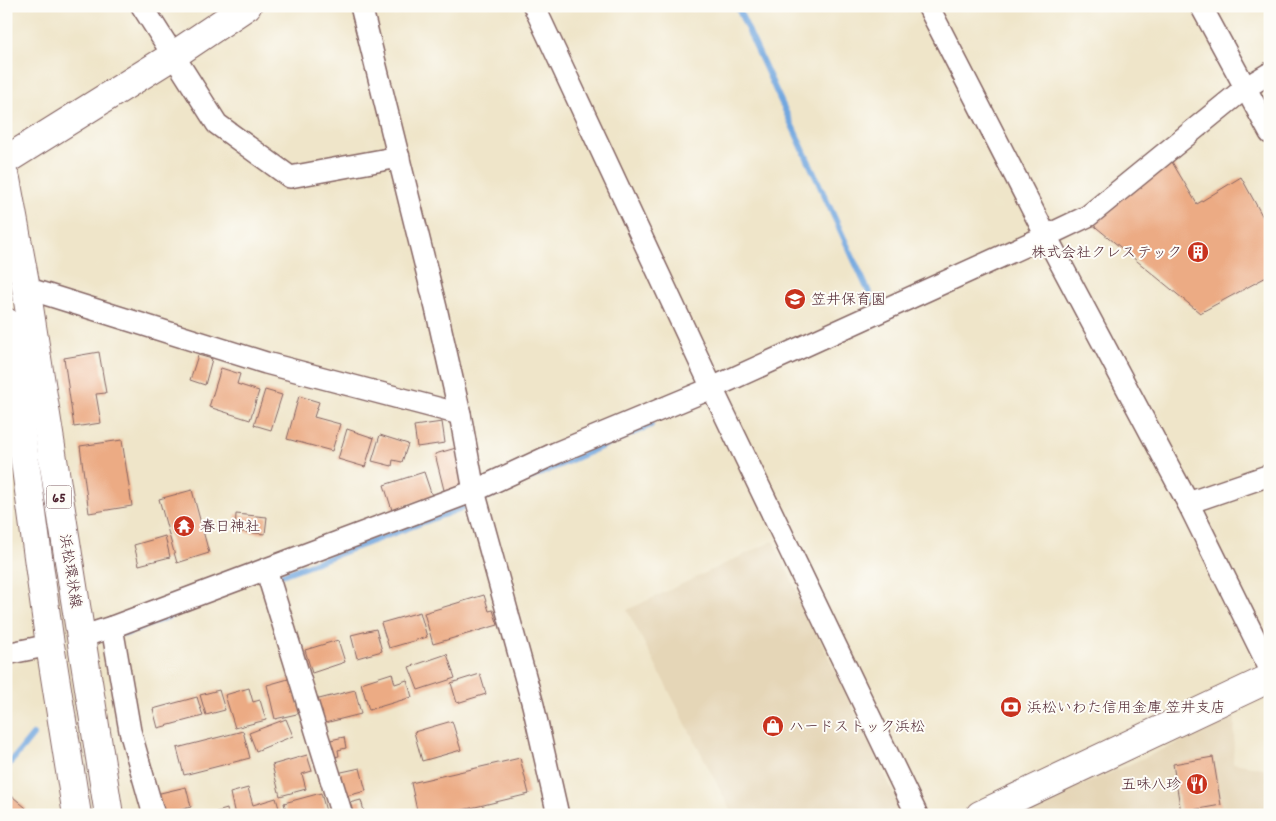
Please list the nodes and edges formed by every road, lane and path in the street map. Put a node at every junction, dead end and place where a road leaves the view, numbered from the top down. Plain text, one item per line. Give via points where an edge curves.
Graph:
1 (142, 6) edge
2 (247, 6) edge
3 (361, 6) edge
4 (534, 6) edge
5 (928, 6) edge
6 (1201, 6) edge
7 (174, 55) junction
8 (1270, 73) edge
9 (1245, 88) junction
10 (1270, 133) edge
11 (399, 157) junction
12 (6, 160) edge
13 (6, 179) edge
14 (1046, 236) junction
15 (26, 288) junction
16 (6, 322) edge
17 (716, 395) junction
18 (460, 414) junction
19 (1270, 475) edge
20 (474, 491) junction
21 (1188, 503) junction
22 (267, 570) junction
23 (112, 627) junction
24 (81, 637) junction
25 (50, 645) junction
26 (6, 654) edge
27 (1270, 669) edge
28 (1270, 678) edge
29 (77, 815) edge
30 (109, 815) edge
31 (154, 815) edge
32 (342, 815) edge
33 (558, 815) edge
34 (918, 815) edge
35 (980, 815) edge

1 - 7 street
2 - 7 main road
3 - 11 street
4 - 17 street
5 - 14 street
6 - 9 street
7 - 11 street via 218,124 290,177
7 - 12 main road
8 - 9 street
9 - 10 street
9 - 14 street via 1088,216
11 - 18 street
13 - 15 main road, 浜松環状線 / 65
14 - 17 street
14 - 21 street
15 - 18 street via 266,363
15 - 24 main road, 浜松環状線 / 65
16 - 25 main road, 浜松環状線 / 65
17 - 20 street via 556,453
17 - 34 street
18 - 20 street
19 - 21 street
20 - 22 street
20 - 33 street via 533,704
21 - 27 street
22 - 23 street
22 - 32 street
23 - 24 street
23 - 31 street via 130,730
24 - 30 main road, 浜松環状線 / 65
25 - 26 street
25 - 29 main road, 浜松環状線 / 65
28 - 35 main road

